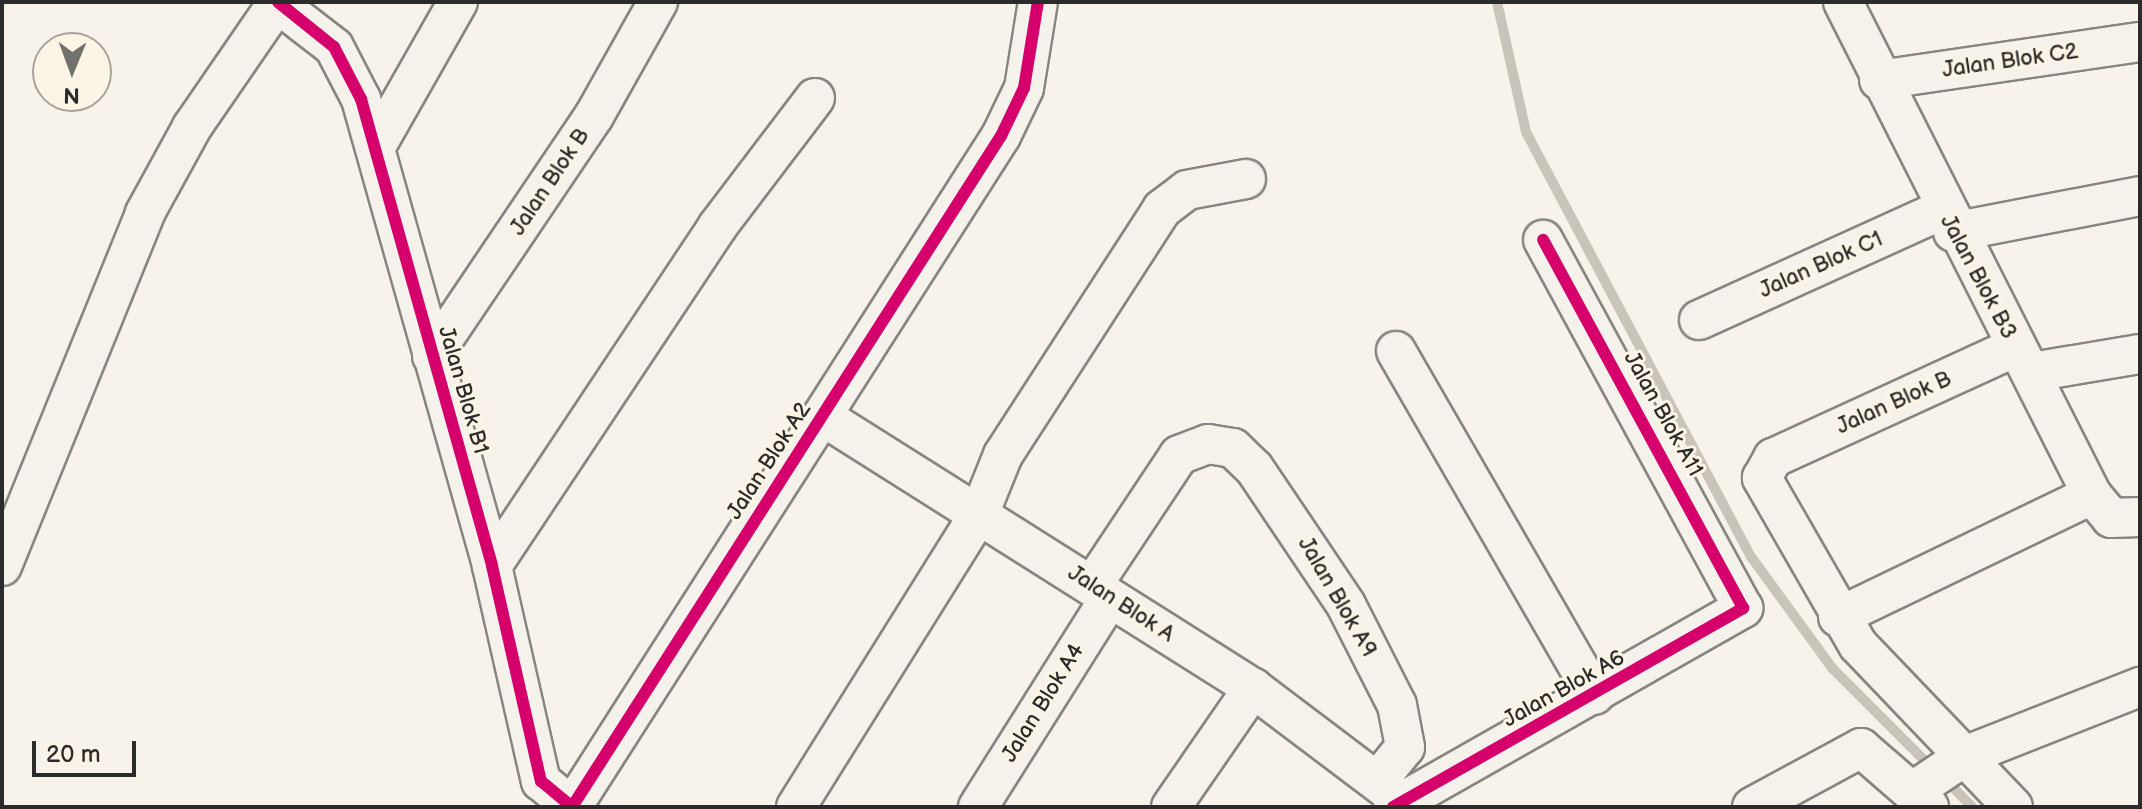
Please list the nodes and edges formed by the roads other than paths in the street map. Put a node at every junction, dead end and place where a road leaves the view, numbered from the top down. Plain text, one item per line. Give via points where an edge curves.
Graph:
1 (278, 2) edge
2 (458, 2) edge
3 (658, 2) edge
4 (1038, 2) edge
5 (1843, 2) edge
6 (2140, 42) edge
7 (1879, 80) junction
8 (815, 98) dead end
9 (375, 148) junction
10 (1246, 179) dead end
11 (2140, 196) edge
12 (1948, 221) junction
13 (1543, 240) dead end
14 (1699, 320) dead end
15 (1396, 351) dead end
16 (2140, 354) edge
17 (432, 356) junction
18 (2024, 360) junction
19 (822, 416) junction
20 (1208, 444) joint
21 (2092, 495) junction
22 (980, 512) junction
23 (2140, 517) edge
24 (2, 566) edge
25 (492, 566) junction
26 (1100, 592) junction
27 (1743, 608) joint
28 (1838, 617) junction
29 (2140, 687) edge
30 (1253, 688) junction
31 (1595, 695) junction
32 (1937, 779) edge
33 (1391, 795) edge
34 (572, 807) edge
35 (796, 807) edge
36 (978, 807) edge
37 (1171, 807) edge
38 (1752, 807) edge
39 (2013, 807) edge

1 - 9 street, Jalan Blok B1 via 345,62
1 - 24 street via 192,127 145,213
2 - 9 street
3 - 17 street, Jalan Blok B via 594,116
4 - 19 street, Jalan Blok A2 via 1024,88 1001,136
5 - 7 street, Jalan Blok B3
6 - 7 street, Jalan Blok C2
7 - 12 street, Jalan Blok B3
8 - 25 street via 709,239
9 - 17 street, Jalan Blok B1
10 - 22 street via 1187,190 1162,209 1003,455
11 - 12 street, Jalan Blok C1
12 - 14 street, Jalan Blok C1
12 - 18 street, Jalan Blok B3
13 - 27 street, Jalan Blok A11
15 - 31 street
16 - 18 street, Jalan Blok B
17 - 25 street, Jalan Blok B1
18 - 21 street, Jalan Blok B3
18 - 28 street, Jalan Blok B via 1773,458 1764,485
19 - 22 street, Jalan Blok A
19 - 34 street, Jalan Blok A2
20 - 26 street, Jalan Blok A4 via 1179,455
20 - 33 street, Jalan Blok A9 via 1245,457 1346,605 1406,733
21 - 23 street, Jalan Blok B3 via 2111,518
21 - 28 street
22 - 26 street, Jalan Blok A
22 - 35 street
25 - 34 street, Jalan Blok B1 via 541,781
26 - 30 street, Jalan Blok A
26 - 36 street, Jalan Blok A4
27 - 31 street, Jalan Blok A6
28 - 32 street via 1892,683
29 - 32 street
30 - 33 street, Jalan Blok A
30 - 37 street
31 - 33 street, Jalan Blok A6
32 - 38 street via 1861,748
32 - 39 street

